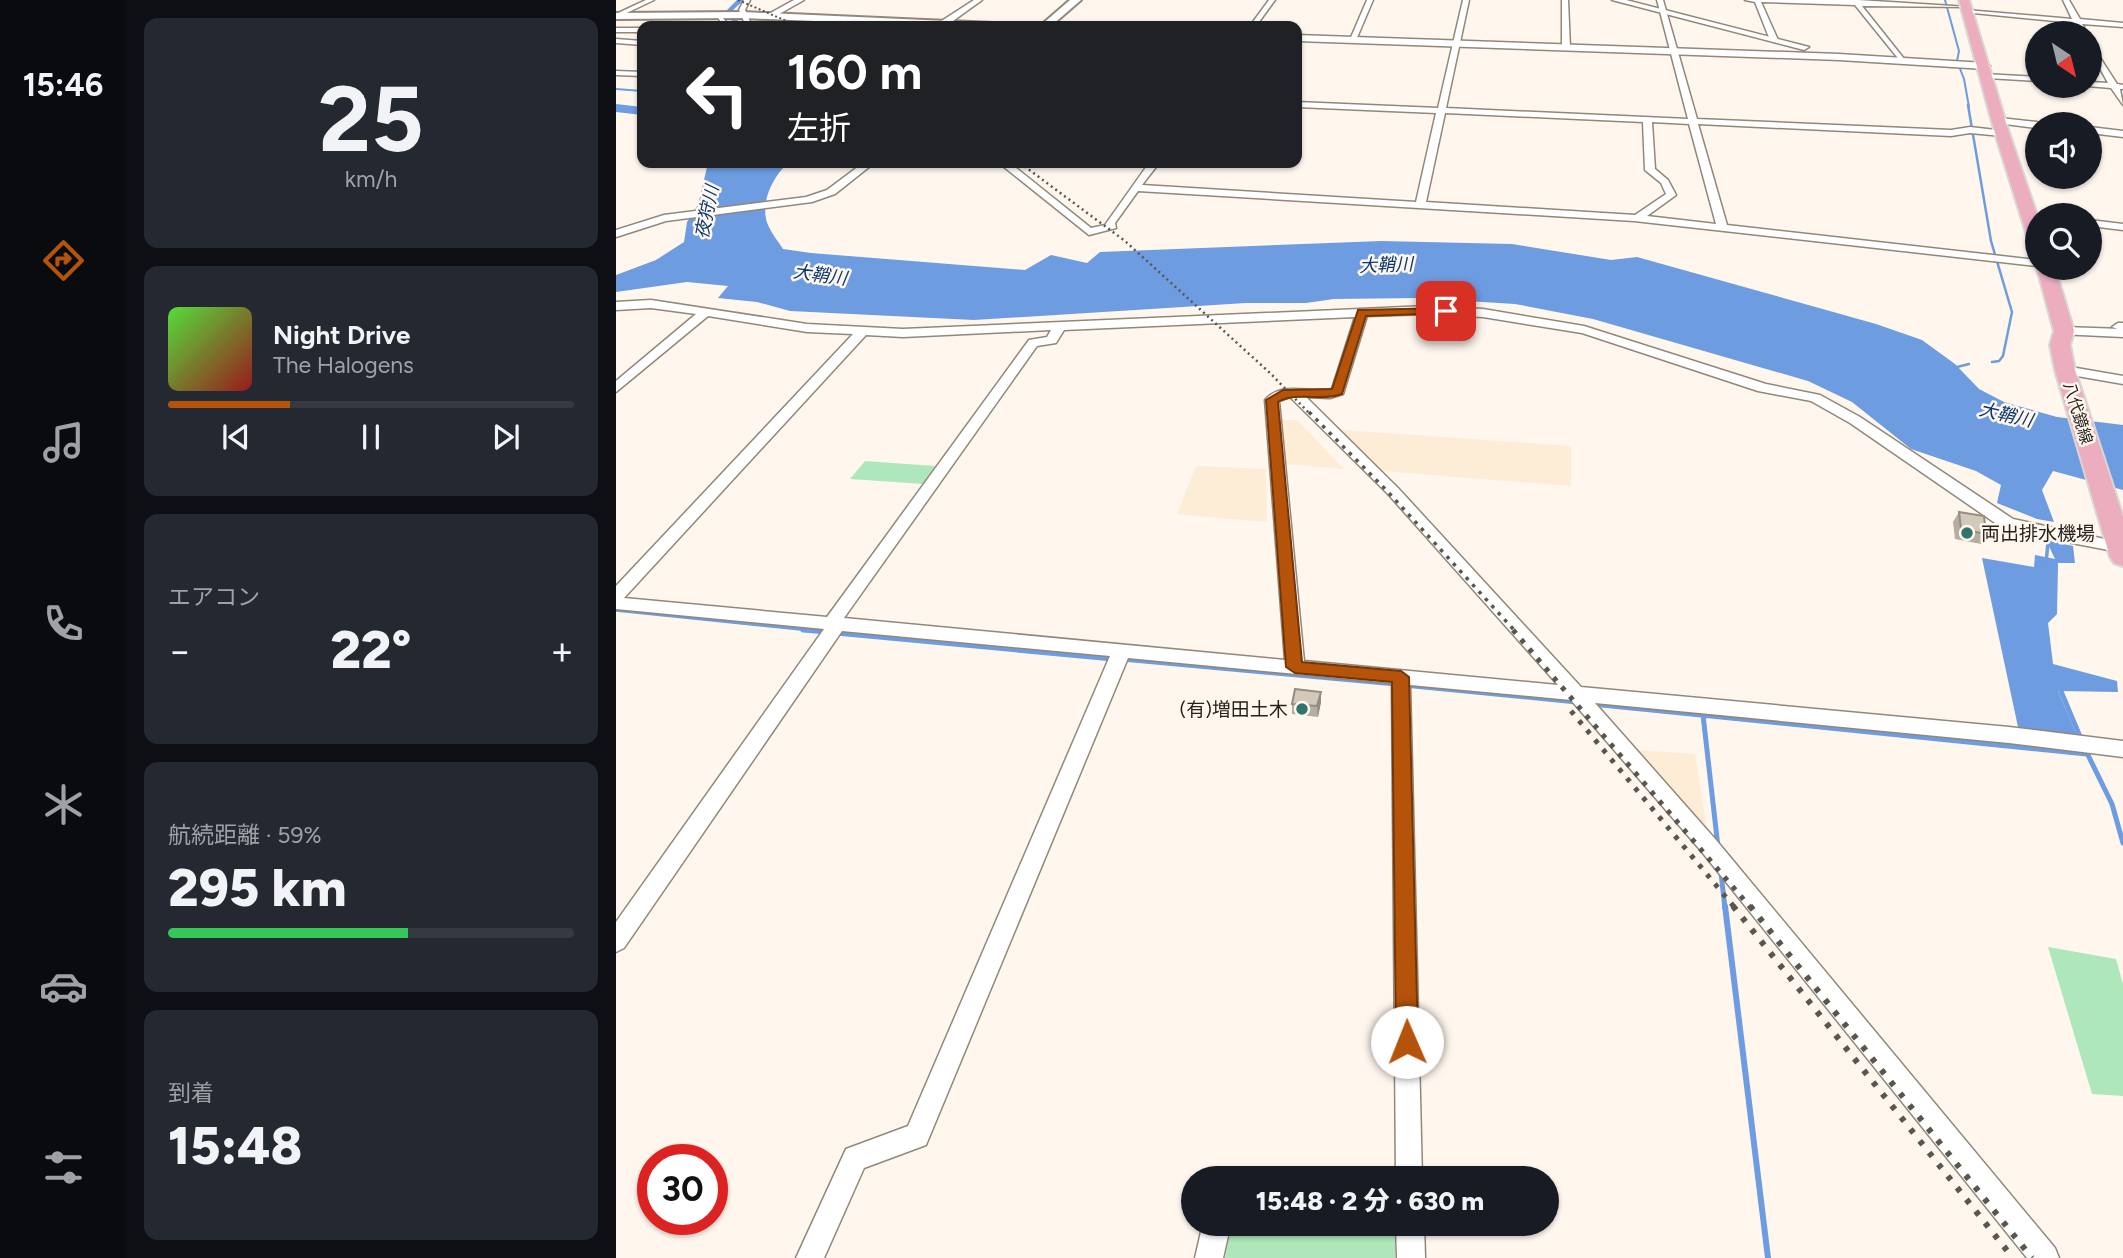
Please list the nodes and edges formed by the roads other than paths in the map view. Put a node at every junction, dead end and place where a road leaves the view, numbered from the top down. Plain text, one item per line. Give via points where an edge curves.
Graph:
1 (651, 0) edge
2 (747, 0) edge
3 (800, 0) edge
4 (979, 0) edge
5 (1076, 0) edge
6 (1272, 0) edge
7 (1370, 0) edge
8 (1466, 0) edge
9 (1565, 0) edge
10 (1616, 0) edge
11 (1660, 0) edge
12 (1748, 0) edge
13 (1757, 0) edge
14 (2066, 0) edge
15 (1855, 2) edge
16 (1965, 6) edge
17 (1663, 12) junction
18 (743, 15) junction
19 (617, 16) edge
20 (769, 16) junction
21 (724, 19) edge
22 (746, 21) edge
23 (853, 21) edge
24 (948, 21) edge
25 (1051, 21) edge
26 (1257, 21) edge
27 (2077, 21) joint
28 (2102, 23) edge
29 (2123, 24) edge
30 (616, 30) edge
31 (637, 30) edge
32 (1302, 38) edge
33 (1352, 40) junction
34 (1774, 40) junction
35 (616, 41) edge
36 (637, 43) edge
37 (1457, 44) junction
38 (1566, 48) junction
39 (1673, 52) junction
40 (1852, 59) junction
41 (1901, 60) junction
42 (2102, 61) edge
43 (1986, 71) junction
44 (616, 73) edge
45 (637, 74) edge
46 (2025, 77) edge
47 (2119, 86) edge
48 (2123, 102) edge
49 (1302, 104) edge
50 (1442, 110) junction
51 (1647, 119) junction
52 (1693, 121) junction
53 (2025, 126) edge
54 (2001, 127) junction
55 (2102, 131) edge
56 (2123, 134) edge
57 (862, 168) edge
58 (1010, 168) edge
59 (1150, 168) edge
60 (1136, 188) junction
61 (2028, 203) edge
62 (1420, 205) junction
63 (1637, 218) junction
64 (2102, 224) edge
65 (2123, 227) edge
66 (1722, 228) junction
67 (616, 234) edge
68 (2025, 262) edge
69 (2049, 280) edge
70 (616, 306) edge
71 (706, 312) junction
72 (1362, 313) junction
73 (1059, 327) junction
74 (2121, 329) edge
75 (2064, 331) junction
76 (862, 332) junction
77 (2065, 370) junction
78 (2123, 380) edge
79 (616, 388) edge
80 (1294, 393) junction
81 (1975, 512) edge
82 (2015, 526) junction
83 (2121, 552) edge
84 (616, 596) edge
85 (616, 603) edge
86 (833, 627) junction
87 (1119, 656) junction
88 (1295, 667) junction
89 (1400, 682) junction
90 (1580, 700) junction
91 (2123, 749) edge
92 (616, 941) edge
93 (1409, 1166) edge
94 (1214, 1236) edge
95 (1410, 1236) edge
96 (810, 1258) edge
97 (1209, 1258) edge
98 (1411, 1258) edge
99 (2045, 1258) edge

1 - 19 street
2 - 18 street
3 - 20 street
4 - 24 street
5 - 25 main road
6 - 26 street
7 - 33 street
8 - 37 street
9 - 38 street
10 - 17 street
11 - 17 street
12 - 13 street
13 - 15 street
13 - 34 street
14 - 27 street
15 - 16 street
15 - 41 street
16 - 27 street
16 - 43 main road
17 - 34 street
17 - 39 street
18 - 20 main road
18 - 21 main road
18 - 22 street
19 - 21 main road
20 - 23 main road
28 - 29 street
30 - 31 street
32 - 33 street
33 - 37 street
34 - 40 street
35 - 36 street
37 - 38 street
37 - 50 street
38 - 39 street
39 - 40 street
39 - 52 street
40 - 41 street
41 - 43 street
42 - 47 street
43 - 46 street
43 - 54 main road
44 - 45 street
47 - 48 street
49 - 50 street
50 - 51 street
50 - 62 street
51 - 52 street
51 - 63 street via 1650,170 1665,182 1671,195
52 - 54 street via 1951,133
52 - 66 street
53 - 54 street
54 - 61 main road
55 - 56 street
57 - 67 street via 822,196 664,218
58 - 60 street via 1089,232 1112,226 1109,223
59 - 60 street
60 - 62 street
62 - 63 street
63 - 66 street
64 - 65 street
66 - 68 street
69 - 75 main road, 八代鏡線
70 - 71 street via 651,304
71 - 76 street
71 - 79 street
72 - 73 street
72 - 80 street via 1338,391
72 - 82 street via 1427,310 1533,320 1584,330 1763,388 1815,398
73 - 76 street
73 - 86 street via 1052,340 1033,343
74 - 75 street
75 - 77 main road, 八代鏡線 via 2060,345
76 - 84 street
77 - 78 street
77 - 83 main road, 八代鏡線
80 - 88 street via 1272,400
80 - 90 street via 1393,491
81 - 82 street
82 - 83 street
85 - 86 street
86 - 87 street
86 - 92 street
87 - 88 street
87 - 96 street via 916,1136 855,1158
88 - 89 street
89 - 90 street
89 - 93 street
90 - 91 street
90 - 99 street via 1731,872
94 - 97 street
95 - 98 street

